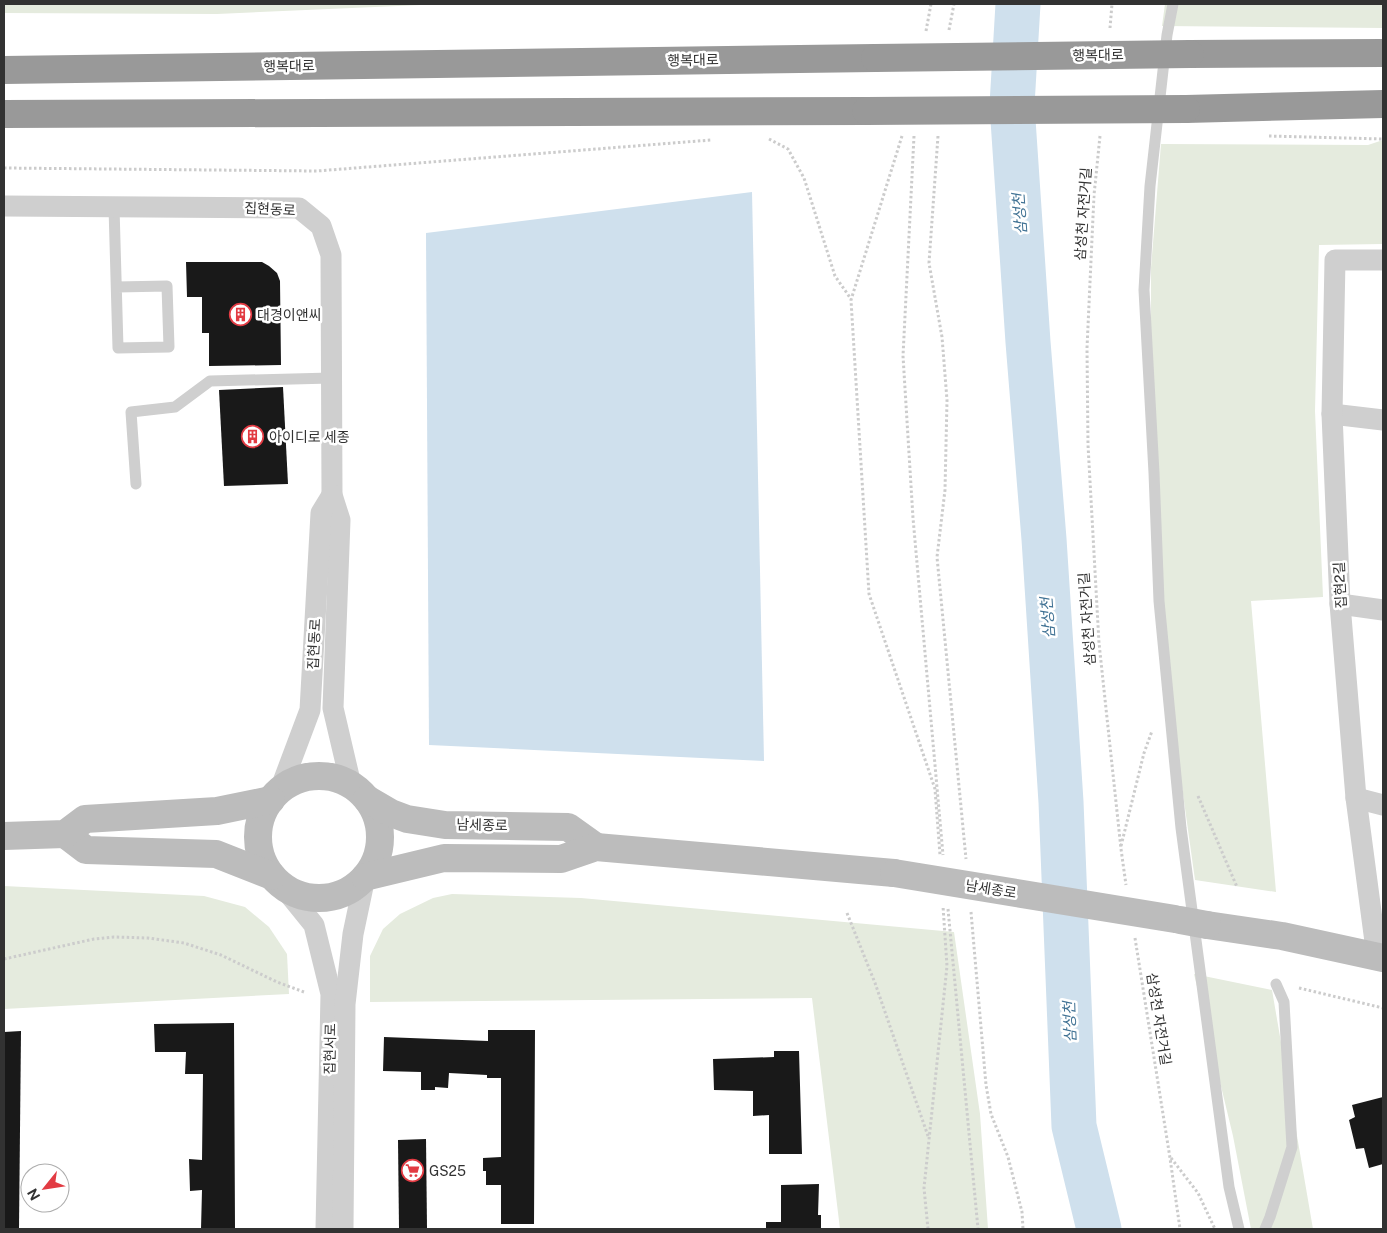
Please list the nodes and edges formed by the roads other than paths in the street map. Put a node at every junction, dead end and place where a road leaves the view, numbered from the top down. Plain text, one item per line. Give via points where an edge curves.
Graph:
1 (1173, 4) edge
2 (1383, 52) edge
3 (4, 70) edge
4 (1383, 104) edge
5 (4, 114) edge
6 (4, 206) edge
7 (114, 207) junction
8 (1383, 260) edge
9 (117, 287) junction
10 (331, 378) junction
11 (1332, 414) junction
12 (1383, 420) edge
13 (136, 484) dead end
14 (332, 495) junction
15 (1340, 604) junction
16 (1383, 610) edge
17 (359, 792) junction
18 (275, 795) junction
19 (1356, 798) junction
20 (1383, 805) edge
21 (65, 834) junction
22 (4, 836) edge
23 (596, 847) junction
24 (365, 877) junction
25 (276, 879) junction
26 (1380, 958) edge
27 (1276, 984) road end
28 (326, 1229) edge
29 (343, 1229) edge
30 (1239, 1229) edge
31 (1265, 1229) edge

1 - 30 lane via 1150,186 1144,290 1159,601 1181,828 1229,1187
2 - 3 highway, 행복대로, bridge
4 - 5 highway, bridge via 1186,109
6 - 7 street, 집현동로
7 - 9 lane
7 - 10 street, 집현동로 via 299,208 321,226 331,255
8 - 11 street, 집현2길 via 1335,260
9 - 9 lane via 118,348 169,347 167,286
10 - 13 lane via 210,381 175,407 131,412
10 - 14 street, 집현동로
11 - 12 street
11 - 15 street, 집현2길
14 - 17 street, 집현동로 via 340,520 333,708
14 - 18 street, 집현동로 via 321,513 310,710
15 - 16 street
15 - 19 street, 집현2길
17 - 18 street via 332,777 318,776 291,782
17 - 23 street, 남세종로 via 391,813 407,819 445,825 568,827
17 - 24 street via 376,818 380,839 376,860
18 - 21 street via 217,811 85,819
18 - 25 street via 261,818 258,838 264,865
19 - 20 street
19 - 26 street, 집현2길
21 - 22 street
21 - 25 street via 86,850 216,854
23 - 24 street, 남세종로 via 561,859 444,858
23 - 26 street, 남세종로, bridge via 894,873 1282,936
24 - 25 street via 348,891 328,898 308,897 288,890
24 - 29 street, 집현서로 via 353,934 345,1004
25 - 28 street, 집현서로 via 314,925 332,994
27 - 31 lane via 1284,1002 1292,1147

